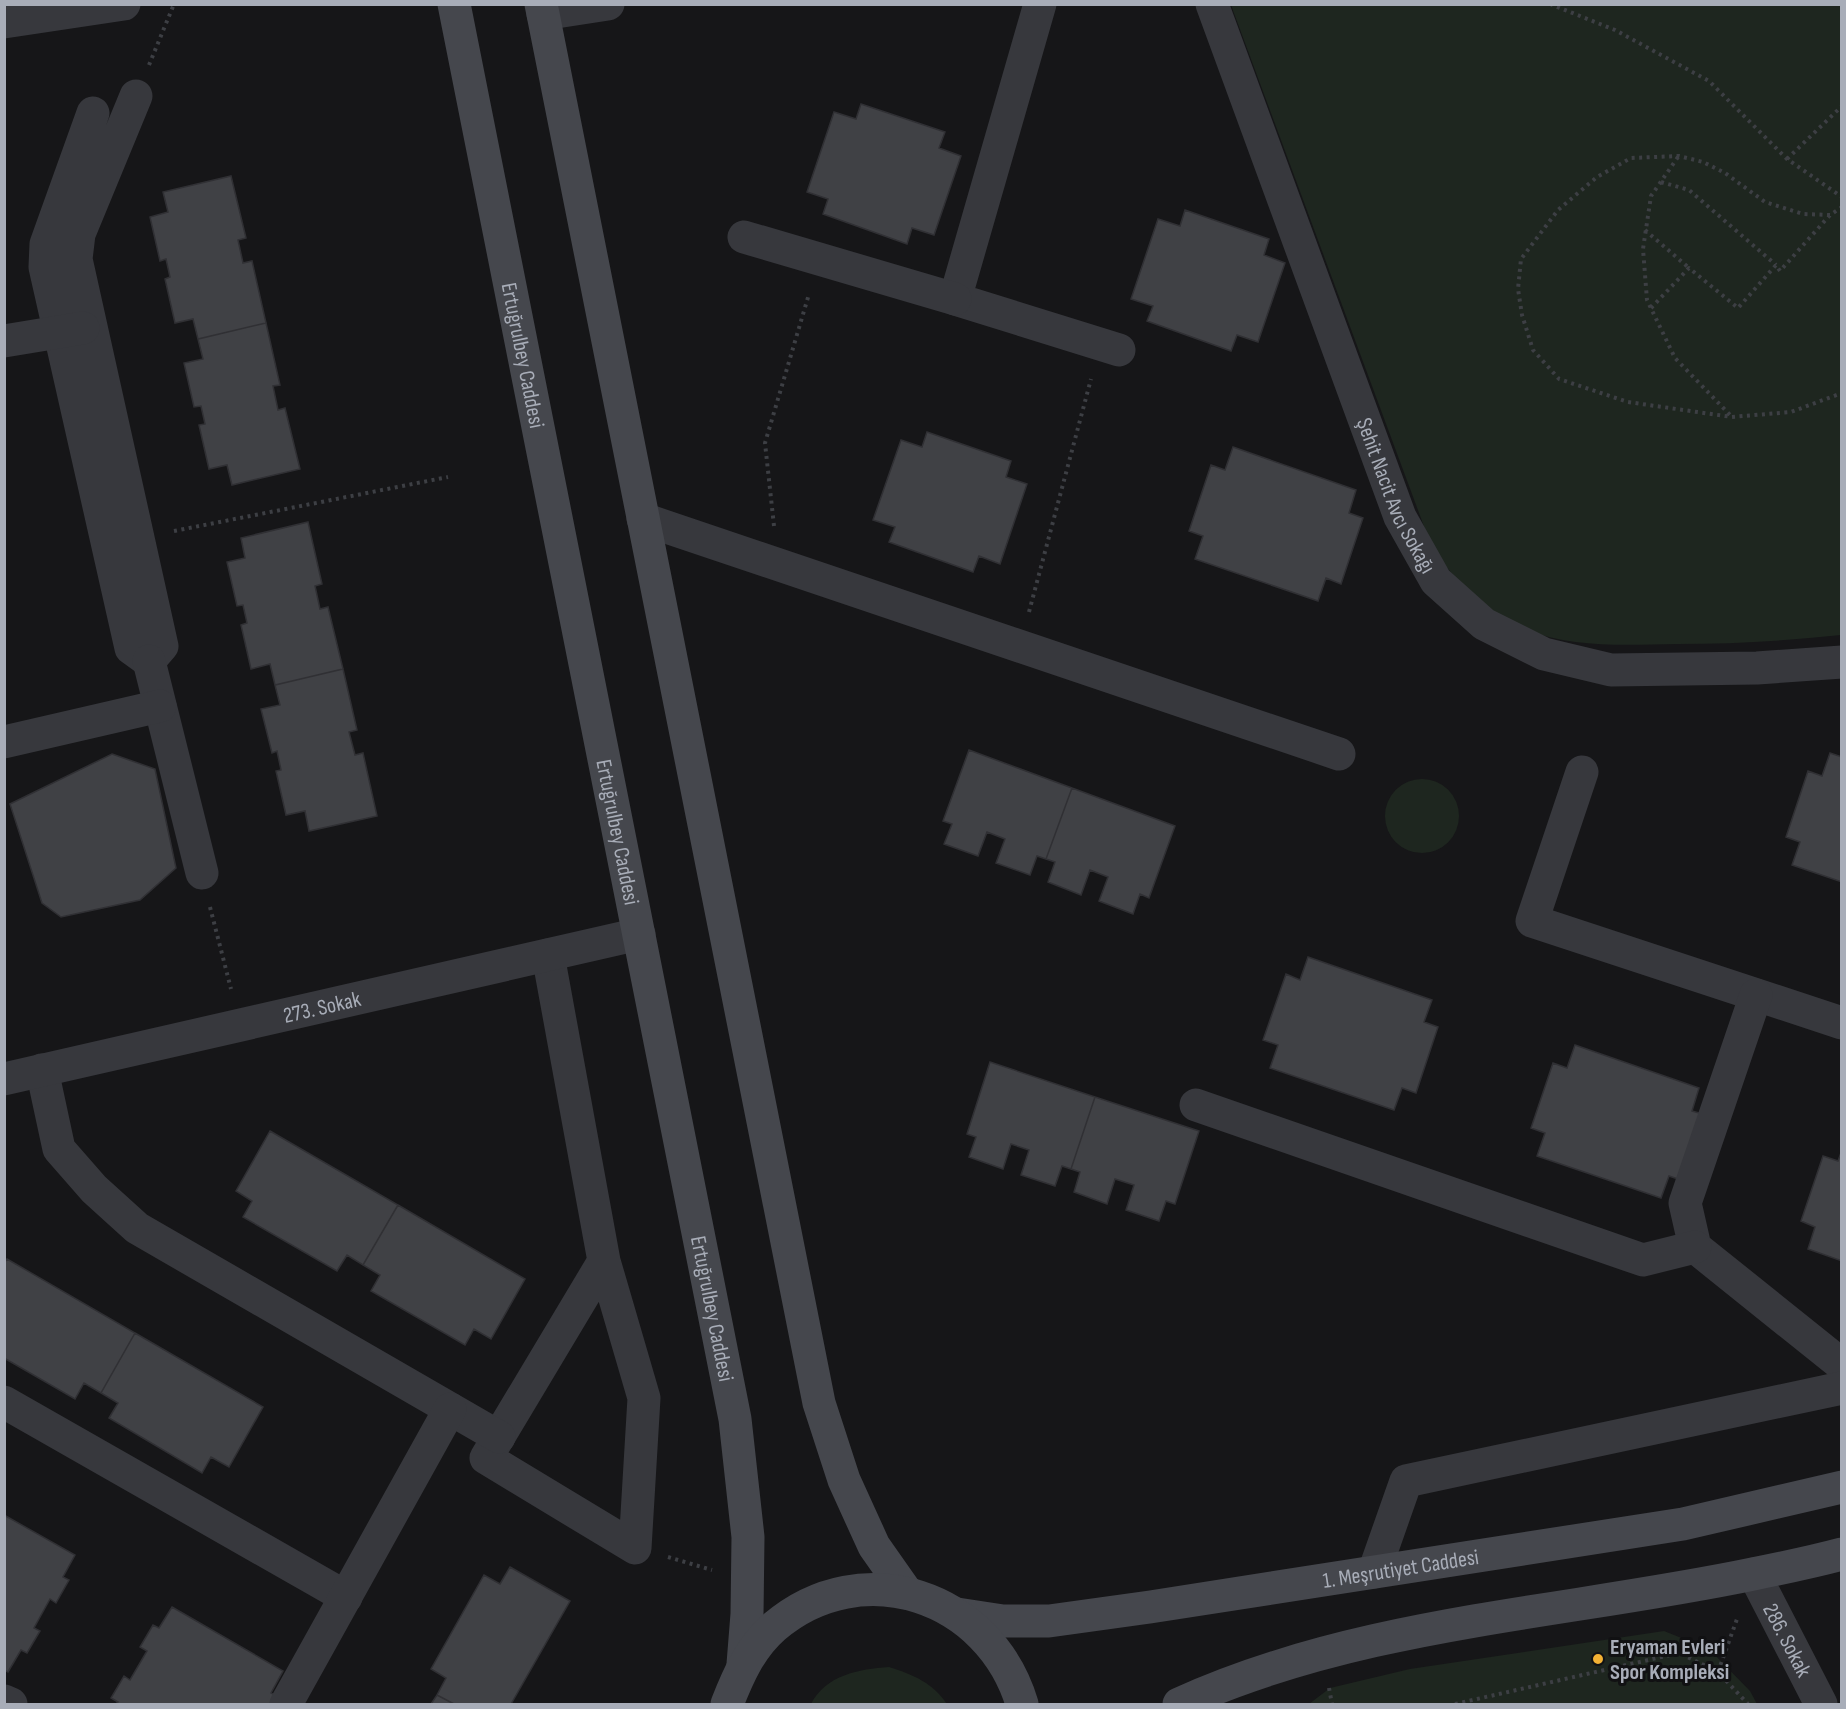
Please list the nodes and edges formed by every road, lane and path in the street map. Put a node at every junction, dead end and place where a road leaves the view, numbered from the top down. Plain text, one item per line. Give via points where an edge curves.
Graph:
1 (124, 4) edge
2 (174, 4) edge
3 (454, 4) edge
4 (608, 4) edge
5 (1040, 4) edge
6 (1212, 4) edge
7 (1550, 4) edge
8 (542, 9) edge
9 (4, 22) edge
10 (136, 96) joint
11 (1842, 106) edge
12 (93, 113) dead end
13 (1679, 156) junction
14 (1787, 159) junction
15 (1661, 182) junction
16 (1842, 197) edge
17 (1842, 207) edge
18 (1830, 215) junction
19 (1645, 230) junction
20 (744, 237) dead end
21 (819, 258) junction
22 (1776, 265) junction
23 (1689, 268) junction
24 (956, 299) junction
25 (1651, 308) junction
26 (76, 330) junction
27 (4, 341) edge
28 (1110, 346) joint
29 (1842, 393) edge
30 (1732, 417) junction
31 (448, 477) dead end
32 (643, 519) junction
33 (138, 538) junction
34 (778, 565) junction
35 (1020, 646) junction
36 (149, 661) junction
37 (1842, 662) edge
38 (160, 706) junction
39 (4, 742) edge
40 (1339, 754) dead end
41 (1582, 772) dead end
42 (202, 873) joint
43 (639, 934) junction
44 (548, 955) junction
45 (1756, 995) junction
46 (1842, 1023) edge
47 (240, 1025) junction
48 (42, 1070) junction
49 (4, 1078) edge
50 (1196, 1106) dead end
51 (1695, 1247) junction
52 (604, 1261) junction
53 (1842, 1365) edge
54 (1842, 1388) edge
55 (4, 1402) edge
56 (450, 1409) junction
57 (499, 1437) junction
58 (1842, 1487) edge
59 (635, 1548) junction
60 (1842, 1554) edge
61 (1374, 1572) junction
62 (1754, 1574) junction
63 (748, 1579) junction
64 (907, 1593) junction
65 (346, 1597) junction
66 (957, 1614) junction
67 (743, 1664) junction
68 (4, 1701) edge
69 (11, 1704) edge
70 (286, 1704) edge
71 (727, 1704) edge
72 (1022, 1704) edge
73 (1179, 1704) edge
74 (1455, 1704) edge
75 (1748, 1704) edge
76 (1821, 1704) edge

1 - 9 street
2 - 10 path
3 - 43 main road, Ertuğrulbey Caddesi
4 - 8 street
5 - 24 street
6 - 37 street, Şehit Nacit Avcı Sokağı via 1400,517 1436,581 1484,624 1544,654 1611,670 1757,668
7 - 14 path via 1614,30 1709,81
8 - 32 main road
10 - 26 street via 76,246
11 - 14 path
12 - 26 street via 44,253
13 - 15 path
13 - 18 path via 1725,173 1765,202 1803,214
13 - 30 path via 1631,158 1597,177 1558,210 1521,259 1518,289 1522,315 1533,350 1559,379 1628,402
14 - 16 path
15 - 19 path via 1651,196
15 - 22 path via 1689,190
17 - 18 path
18 - 22 path via 1780,271
19 - 23 path
19 - 25 path via 1643,259
20 - 21 street
21 - 24 street
21 - 34 path via 765,442
22 - 23 path via 1738,308
23 - 25 path
24 - 28 street
25 - 30 path via 1674,358
26 - 27 street
26 - 33 street
26 - 36 street via 131,648
28 - 35 path
29 - 30 path via 1791,412
31 - 33 path
32 - 34 street
32 - 64 main road via 819,1403 844,1480 874,1546
33 - 36 street via 162,646
34 - 35 street
35 - 40 street
36 - 38 street
38 - 39 street
38 - 42 street
41 - 45 street via 1532,921
42 - 47 path
43 - 44 street, 273. Sokak
43 - 63 main road, Ertuğrulbey Caddesi via 735,1419 748,1537
44 - 47 street, 273. Sokak
44 - 52 street
45 - 46 street
45 - 51 street via 1685,1203
47 - 48 street, 273. Sokak
48 - 49 street, 273. Sokak
48 - 56 street via 59,1149 94,1189 137,1228
50 - 51 street via 1642,1260
51 - 53 street
52 - 57 street
52 - 59 street via 644,1398
54 - 61 street via 1406,1481
55 - 65 street
56 - 57 street
56 - 65 street
57 - 59 street via 486,1458
58 - 61 main road, 1. Meşrutiyet Caddesi via 1683,1524
59 - 63 path
60 - 62 main road
61 - 66 main road, 1. Meşrutiyet Caddesi via 1049,1621 1003,1622
62 - 73 main road via 1349,1646 1232,1680
62 - 76 street, 286. Sokak
63 - 67 main road, Ertuğrulbey Caddesi
64 - 66 main road
64 - 67 main road via 859,1590 814,1603 774,1628
65 - 70 street
66 - 72 main road via 991,1643 1015,1681
67 - 71 main road
68 - 69 street
74 - 75 path via 1679,1653 1718,1672

